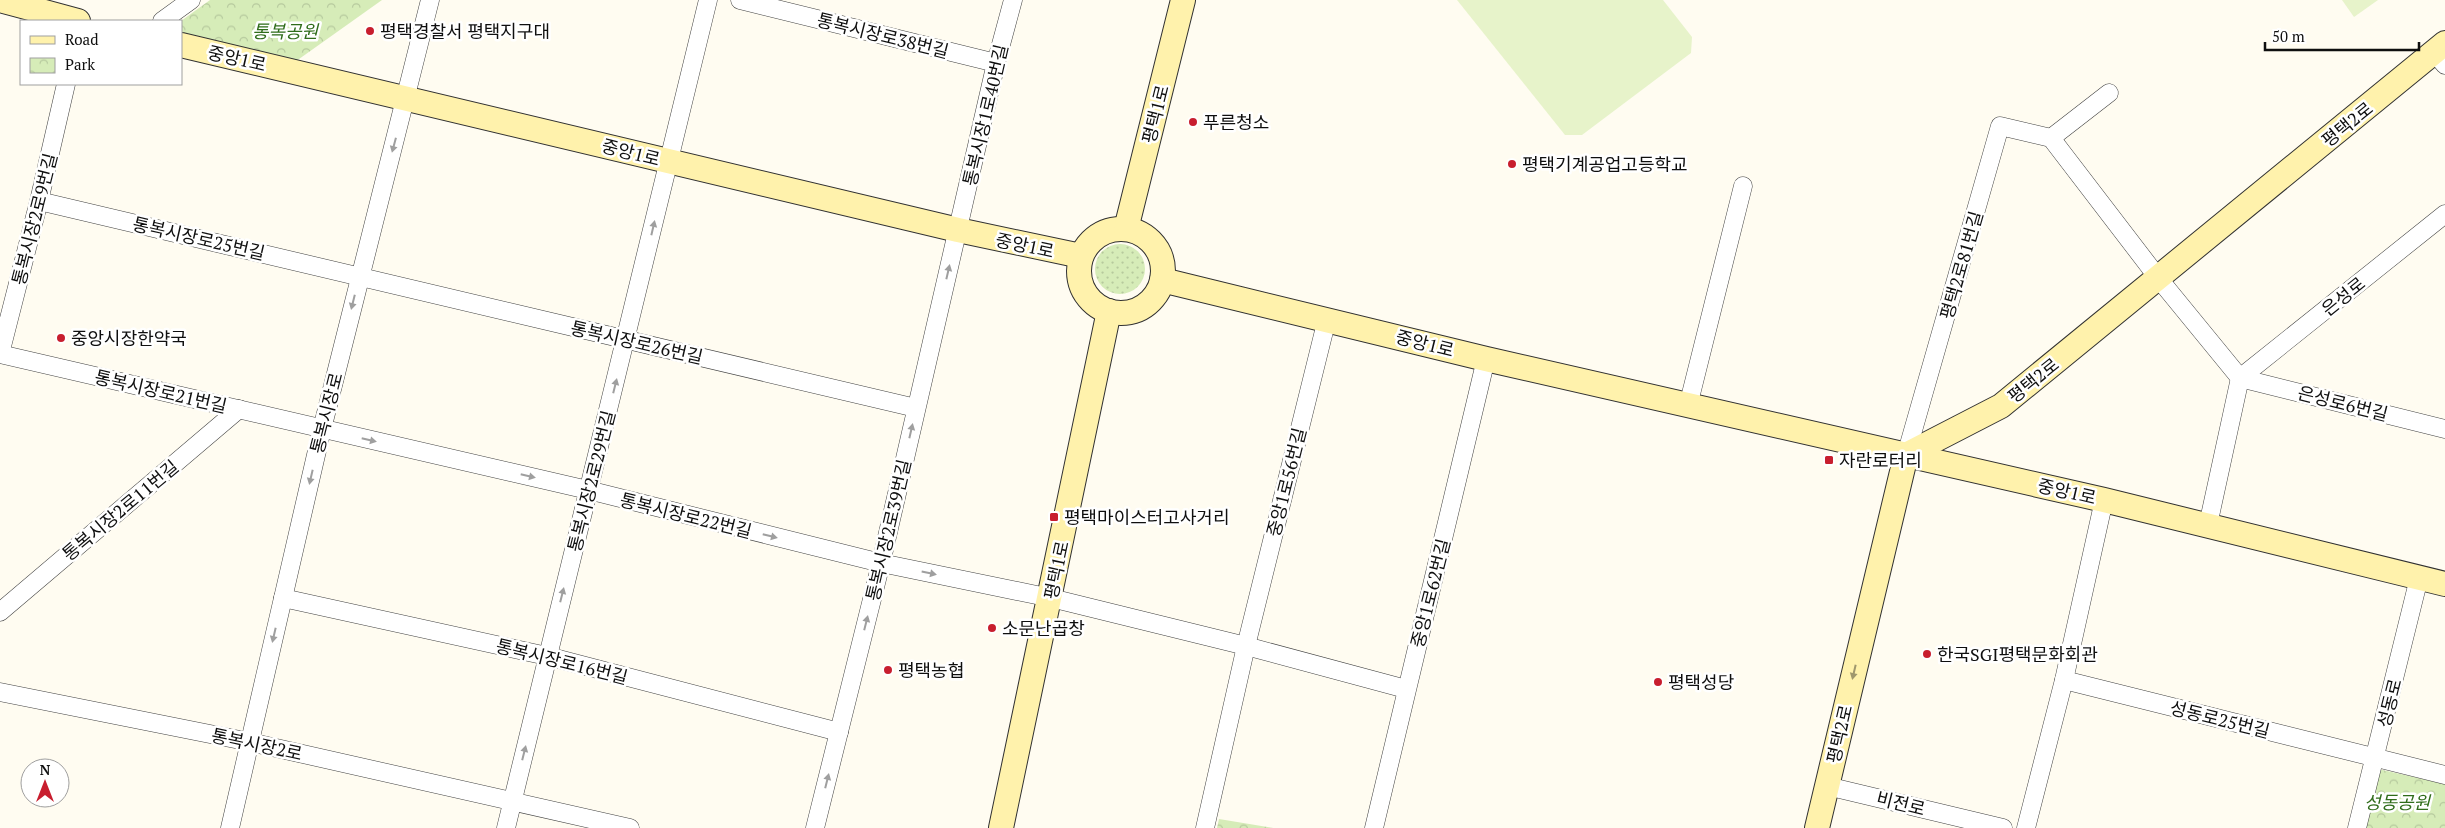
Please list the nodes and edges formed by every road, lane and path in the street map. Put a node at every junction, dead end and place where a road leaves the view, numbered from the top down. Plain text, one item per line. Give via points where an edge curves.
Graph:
1 (0, 0) edge
2 (191, 0) edge
3 (430, 0) edge
4 (708, 0) edge
5 (740, 0) edge
6 (1013, 0) edge
7 (1183, 0) edge
8 (74, 20) edge
9 (163, 20) edge
10 (182, 45) edge
11 (2441, 54) edge
12 (996, 62) junction
13 (66, 85) edge
14 (2109, 93) dead end
15 (406, 98) junction
16 (2051, 138) junction
17 (669, 162) junction
18 (1744, 186) dead end
19 (39, 201) junction
20 (2445, 214) edge
21 (1126, 229) junction
22 (958, 230) junction
23 (1081, 256) junction
24 (359, 276) junction
25 (2158, 279) junction
26 (1162, 280) junction
27 (1109, 311) junction
28 (1326, 319) junction
29 (627, 339) junction
30 (0, 354) edge
31 (1486, 359) junction
32 (2240, 378) junction
33 (1688, 406) junction
34 (916, 408) junction
35 (239, 409) junction
36 (322, 429) junction
37 (2445, 429) edge
38 (1906, 455) junction
39 (588, 490) junction
40 (2104, 500) junction
41 (2208, 525) junction
42 (881, 563) junction
43 (2420, 578) junction
44 (2445, 584) edge
45 (283, 598) junction
46 (1051, 598) junction
47 (0, 612) edge
48 (1246, 646) junction
49 (548, 656) junction
50 (2064, 680) junction
51 (1406, 689) junction
52 (0, 692) edge
53 (839, 732) junction
54 (250, 742) junction
55 (2375, 759) junction
56 (2445, 775) edge
57 (1835, 788) junction
58 (513, 800) junction
59 (230, 828) edge
60 (506, 828) edge
61 (630, 828) edge
62 (815, 828) edge
63 (1000, 828) edge
64 (1205, 828) edge
65 (1374, 828) edge
66 (1817, 828) edge
67 (1834, 828) edge
68 (2003, 828) edge
69 (2026, 828) edge
70 (2357, 828) edge

1 - 8 street
2 - 9 street
3 - 15 street, 통복시장로
4 - 17 street, 통복시장2로29번길
5 - 12 street, 통복시장로38번길
6 - 12 street, 통복시장1로40번길
7 - 21 street, 평택1로
10 - 15 street, 중앙1로
11 - 25 street, 평택2로
12 - 22 street, 통복시장1로40번길
13 - 19 street, 통복시장2로9번길
14 - 16 street
15 - 17 street, 중앙1로
15 -> 24 street, 통복시장로
16 - 25 street
16 - 38 street, 평택2로81번길 via 2000,126
17 - 22 street, 중앙1로
29 -> 17 street, 통복시장2로29번길
18 - 33 street
19 - 24 street, 통복시장로25번길
19 - 30 street, 통복시장2로9번길
20 - 32 street, 은성로
21 - 23 street via 1104,232 1086,246
21 - 26 street via 1148,238 1156,247 1163,268
22 - 23 street, 중앙1로
34 -> 22 street, 통복시장2로39번길
23 - 27 street via 1078,268 1083,290 1090,300
24 - 29 street, 통복시장로26번길
24 -> 36 street, 통복시장로
25 - 32 street
25 - 38 street, 평택2로 via 2002,406
26 - 27 street via 1158,291 1142,307 1120,313
26 - 28 street, 중앙1로
27 - 46 street, 평택1로
28 - 31 street, 중앙1로
28 - 48 street, 중앙1로56번길
29 - 34 street, 통복시장로26번길
39 -> 29 street, 통복시장2로29번길
30 - 35 street, 통복시장로21번길
31 - 33 street, 중앙1로
31 - 51 street, 중앙1로62번길
32 - 37 street, 은성로6번길
32 - 41 street
33 - 38 street, 중앙1로
42 -> 34 street, 통복시장2로39번길
35 - 36 street, 통복시장로21번길
35 - 47 street, 통복시장2로11번길
36 -> 39 street, 통복시장로22번길
36 -> 45 street, 통복시장로
38 - 40 street, 중앙1로
38 - 57 street, 평택2로
39 -> 42 street, 통복시장로22번길
49 -> 39 street, 통복시장2로29번길
40 - 41 street, 중앙1로
40 - 50 street
41 - 43 street, 중앙1로
42 -> 46 street, 통복시장로22번길
53 -> 42 street, 통복시장2로39번길
43 - 44 street, 중앙1로
43 - 55 street, 성동로
45 - 49 street, 통복시장로16번길
45 -> 54 street, 통복시장로
46 - 48 street
46 - 63 street, 평택1로
48 - 51 street
48 - 64 street, 중앙1로56번길
49 - 53 street, 통복시장로16번길
58 -> 49 street, 통복시장2로29번길
50 - 55 street, 성동로25번길
50 - 69 street
51 - 65 street, 중앙1로62번길
52 - 54 street, 통복시장2로
62 -> 53 street, 통복시장2로39번길
54 - 58 street, 통복시장2로
54 - 59 street, 통복시장로
55 - 56 street, 성동로25번길
55 - 70 street, 성동로
57 - 66 street, 평택2로
57 - 67 street
57 - 68 street, 비전로
58 - 60 street
58 - 61 street, 통복시장2로

